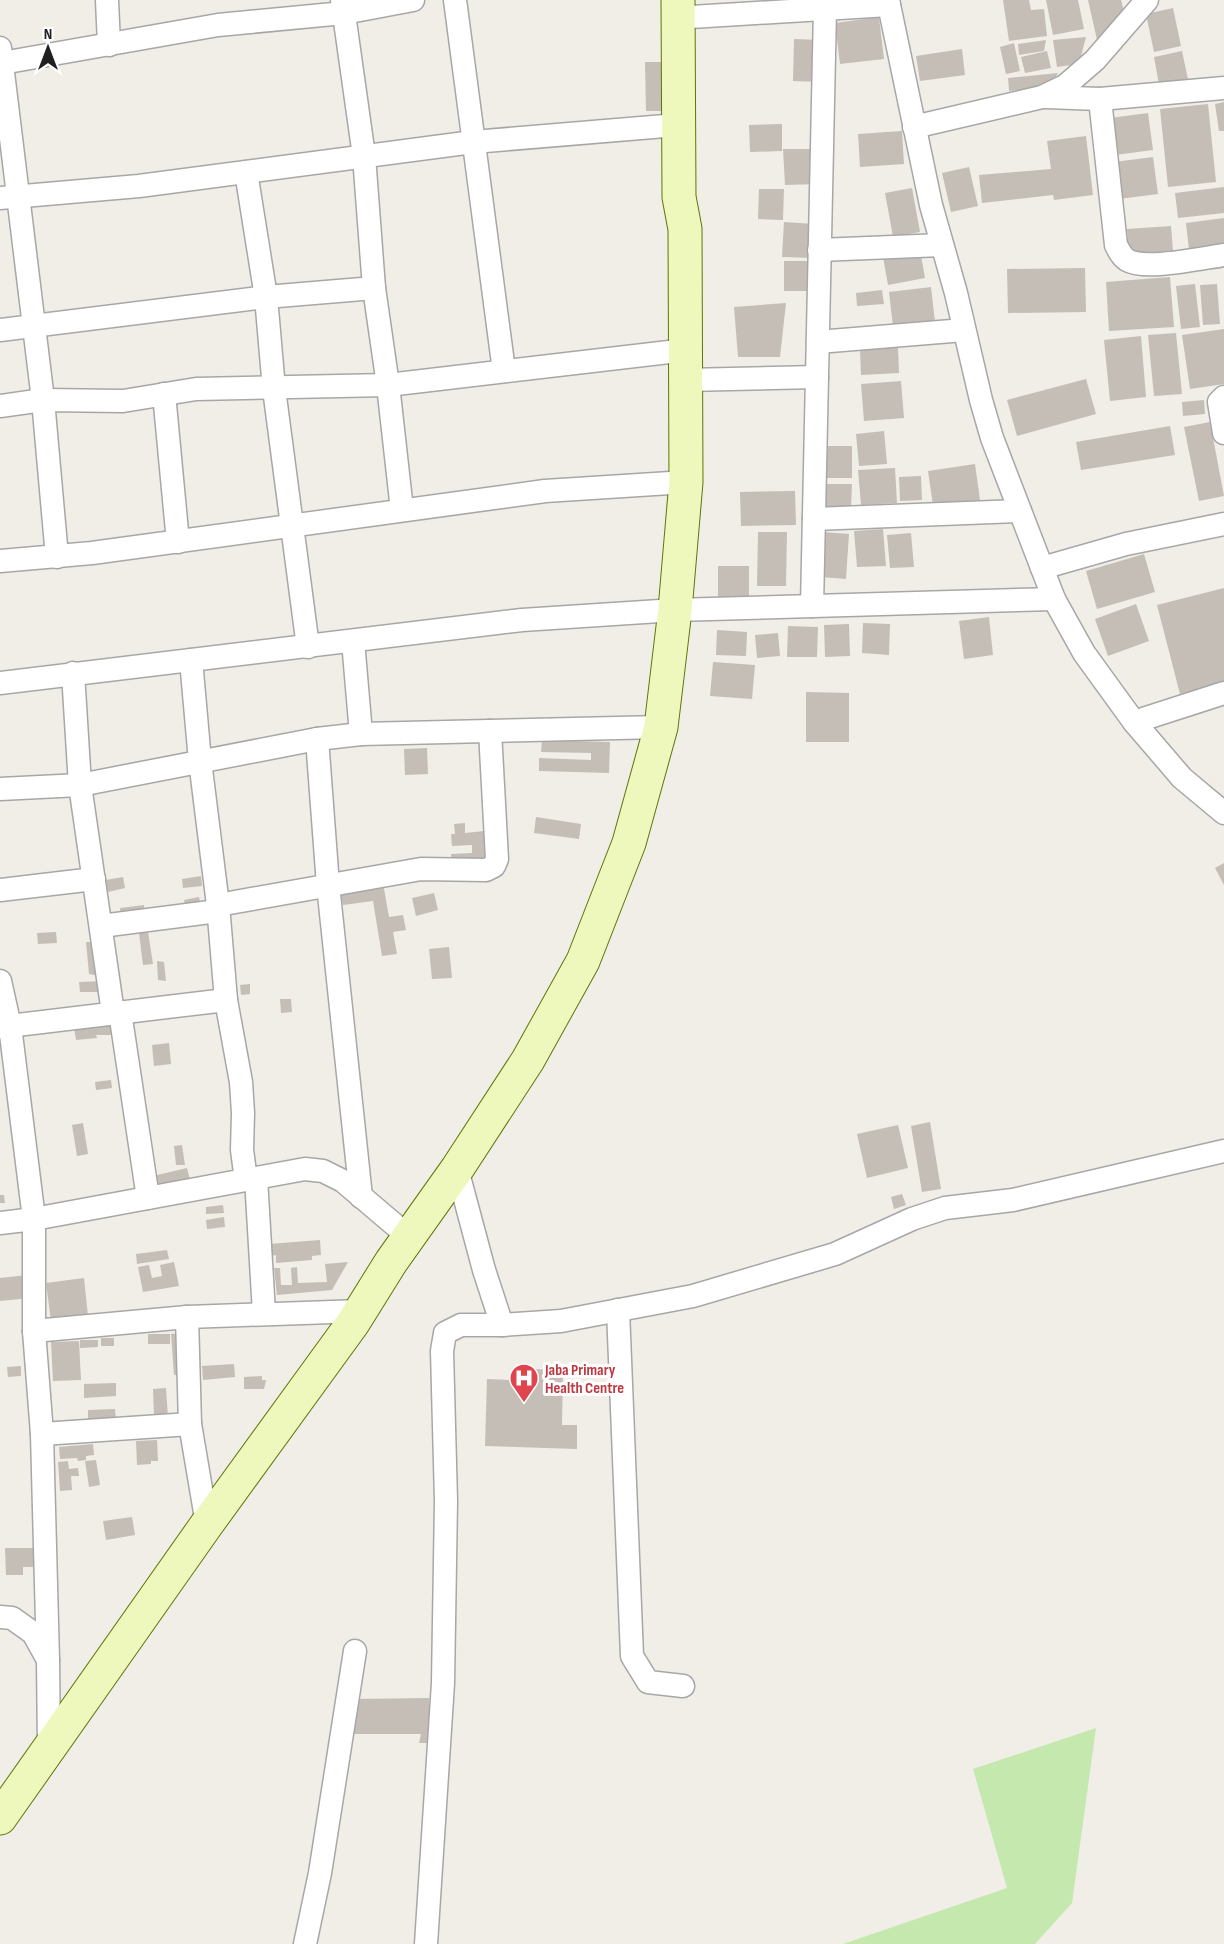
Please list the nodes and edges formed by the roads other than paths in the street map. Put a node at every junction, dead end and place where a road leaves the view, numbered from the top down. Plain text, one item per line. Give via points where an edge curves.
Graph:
1 (107, 0) edge
2 (413, 0) edge
3 (455, 0) edge
4 (1149, 0) edge
5 (888, 3) edge
6 (343, 6) edge
7 (687, 6) edge
8 (825, 9) junction
9 (110, 45) junction
10 (1, 56) edge
11 (1224, 88) edge
12 (1042, 97) junction
13 (1100, 99) junction
14 (677, 126) junction
15 (914, 127) junction
16 (473, 142) junction
17 (364, 156) junction
18 (246, 171) junction
19 (9, 197) edge
20 (686, 229) junction
21 (942, 245) junction
22 (819, 250) junction
23 (1224, 255) edge
24 (374, 288) junction
25 (266, 297) junction
26 (34, 326) junction
27 (0, 330) edge
28 (964, 330) junction
29 (818, 342) junction
30 (686, 365) junction
31 (504, 371) junction
32 (817, 377) junction
33 (388, 385) junction
34 (274, 388) junction
35 (164, 394) junction
36 (1224, 397) edge
37 (43, 400) junction
38 (0, 406) edge
39 (1224, 433) edge
40 (686, 483) junction
41 (402, 510) junction
42 (1020, 511) junction
43 (814, 519) junction
44 (292, 524) junction
45 (1224, 524) edge
46 (178, 542) junction
47 (57, 557) junction
48 (0, 561) edge
49 (1042, 568) junction
50 (1054, 599) junction
51 (812, 606) junction
52 (675, 610) junction
53 (353, 641) junction
54 (308, 647) junction
55 (191, 660) junction
56 (73, 673) junction
57 (0, 683) edge
58 (1224, 693) edge
59 (1134, 722) junction
60 (661, 727) junction
61 (490, 731) junction
62 (360, 734) junction
63 (317, 739) junction
64 (200, 761) junction
65 (80, 785) junction
66 (0, 789) edge
67 (1224, 813) edge
68 (94, 879) junction
69 (328, 885) junction
70 (0, 890) edge
71 (218, 908) junction
72 (101, 926) junction
73 (0, 981) edge
74 (226, 1000) junction
75 (116, 1012) junction
76 (5, 1027) edge
77 (1224, 1151) edge
78 (457, 1169) junction
79 (251, 1179) junction
80 (361, 1197) junction
81 (148, 1198) junction
82 (34, 1219) junction
83 (0, 1223) edge
84 (409, 1237) junction
85 (618, 1310) junction
86 (360, 1311) junction
87 (264, 1313) junction
88 (187, 1317) junction
89 (502, 1325) junction
90 (34, 1331) junction
91 (190, 1424) junction
92 (42, 1434) junction
93 (207, 1524) junction
94 (0, 1617) edge
95 (354, 1651) dead end
96 (48, 1660) junction
97 (683, 1686) dead end
98 (49, 1749) junction
99 (0, 1818) edge
100 (305, 1944) edge
101 (426, 1944) edge

1 - 9 street
2 - 6 street
3 - 16 street
4 - 12 street via 1095,60 1065,87
5 - 8 street
5 - 15 street
6 - 9 street
6 - 17 street
7 - 8 street
7 - 14 main road
7 - 20 main road via 692,195
8 - 22 street
9 - 10 street
10 - 19 street
11 - 13 street
12 - 13 street
12 - 15 street
13 - 23 street via 1116,245 1124,259 1151,264
14 - 16 street
14 - 20 main road via 679,197
15 - 21 street
16 - 17 street
16 - 31 street
17 - 18 street
17 - 24 street
18 - 19 street via 139,186
18 - 25 street
19 - 26 street
20 - 30 main road
21 - 22 street
21 - 28 street
22 - 29 street
24 - 25 street
24 - 33 street
25 - 26 street
25 - 34 street
26 - 27 street
26 - 37 street
28 - 29 street
28 - 42 street via 992,438
29 - 32 street
30 - 31 street
30 - 32 street
30 - 40 main road
31 - 33 street
32 - 43 street
33 - 34 street
33 - 41 street
34 - 35 street via 196,389
34 - 44 street
35 - 37 street via 123,401
35 - 46 street
36 - 39 street via 1219,407
37 - 38 street
37 - 47 street
40 - 41 street via 544,491
40 - 52 main road
41 - 44 street
42 - 43 street
42 - 49 street
43 - 51 street
44 - 46 street
44 - 54 street
45 - 49 street via 1126,544
46 - 47 street
47 - 48 street
49 - 50 street
50 - 51 street
50 - 59 street via 1084,653
51 - 52 street
52 - 53 street via 522,620
52 - 60 main road
53 - 54 street
53 - 62 street
54 - 55 street
55 - 56 street
55 - 64 street
56 - 57 street
56 - 65 street
58 - 59 street
59 - 67 street via 1182,778
60 - 61 street
60 - 78 main road via 629,843 583,961 528,1060
61 - 62 street
61 - 69 street via 497,859 494,866 486,870 421,869
62 - 63 street
63 - 64 street
63 - 69 street
64 - 65 street
64 - 71 street
65 - 66 street
65 - 68 street
68 - 70 street
68 - 72 street
69 - 71 street
69 - 80 street
71 - 72 street
71 - 74 street
72 - 75 street
73 - 76 street
74 - 75 street
74 - 79 street via 241,1082 242,1150
75 - 76 street
75 - 81 street
76 - 82 street
77 - 85 street via 1013,1200 945,1208 835,1254 693,1296
78 - 84 main road
78 - 89 street
79 - 80 street via 304,1169 323,1171 343,1181
79 - 81 street
79 - 87 street
80 - 84 street
81 - 82 street
82 - 83 street
82 - 90 street
84 - 86 main road
85 - 89 street via 561,1321
85 - 97 street via 632,1656 648,1682
86 - 87 street
86 - 93 main road
87 - 88 street
88 - 90 street
88 - 91 street
89 - 101 street via 461,1325 446,1333 442,1351 446,1501 443,1683
90 - 92 street
91 - 92 street
91 - 93 street
92 - 96 street
93 - 98 main road
94 - 96 street via 12,1618 33,1633
95 - 100 street via 320,1873
96 - 98 street
98 - 99 main road

